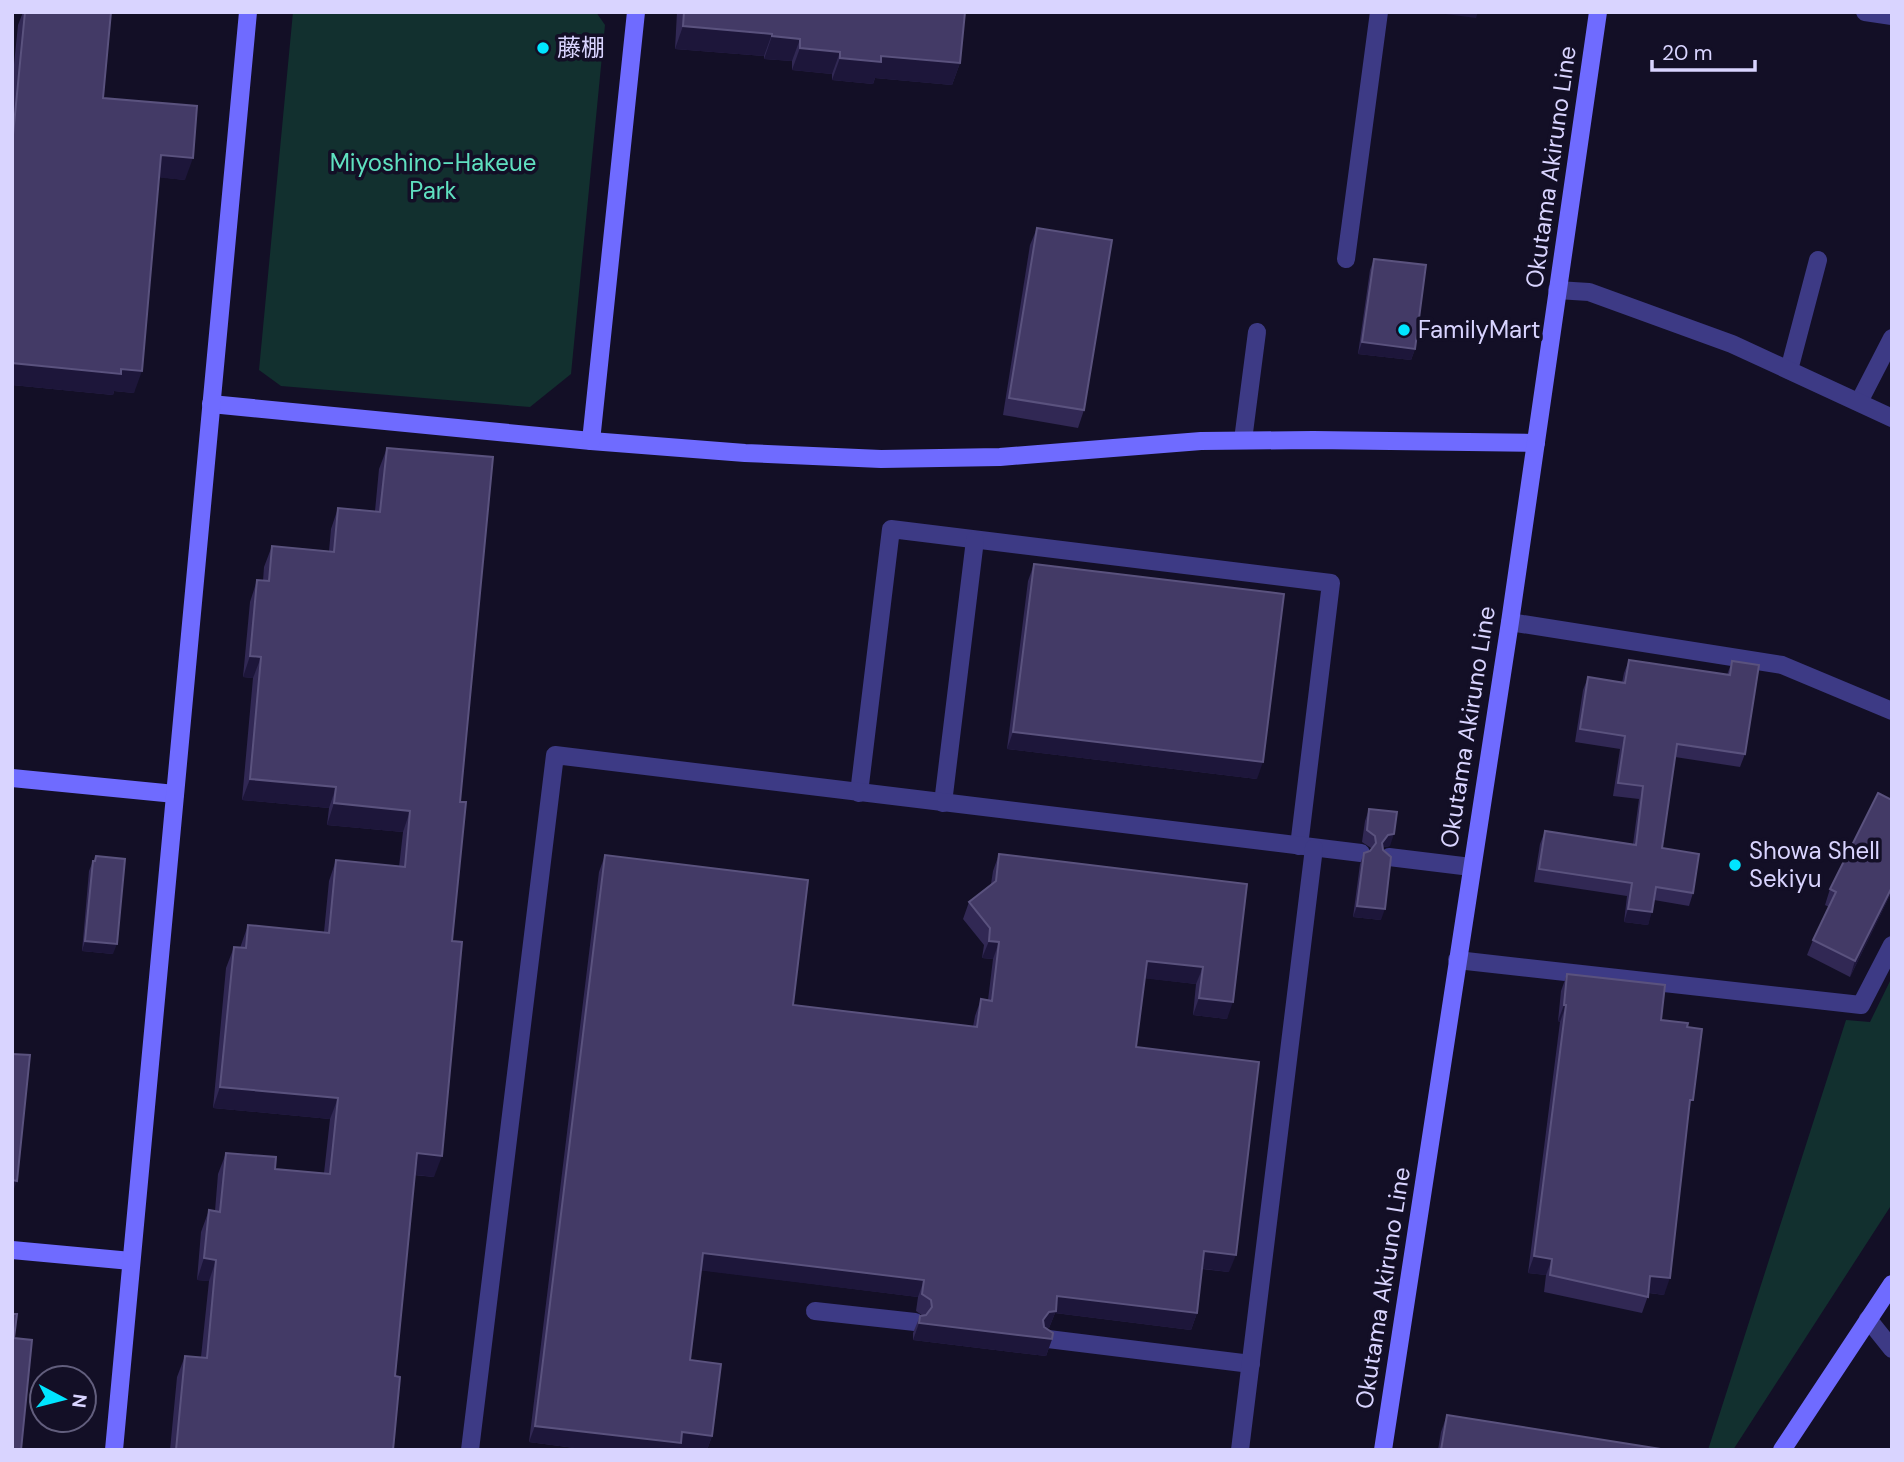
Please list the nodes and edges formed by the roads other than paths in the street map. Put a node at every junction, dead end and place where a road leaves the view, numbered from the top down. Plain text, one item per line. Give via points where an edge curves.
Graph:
1 (248, 12) edge
2 (636, 12) edge
3 (1379, 12) edge
4 (1598, 12) edge
5 (1865, 12) edge
6 (1891, 15) edge
7 (1346, 259) dead end
8 (1818, 260) dead end
9 (1558, 290) junction
10 (1257, 332) dead end
11 (1892, 338) edge
12 (1789, 370) junction
13 (1859, 402) junction
14 (211, 404) junction
15 (1892, 418) edge
16 (1243, 440) junction
17 (591, 441) junction
18 (1536, 443) junction
19 (975, 540) junction
20 (1510, 622) junction
21 (1892, 711) edge
22 (12, 778) edge
23 (859, 793) junction
24 (175, 794) junction
25 (943, 803) junction
26 (1306, 847) junction
27 (1361, 853) edge
28 (1389, 857) edge
29 (1471, 867) junction
30 (1892, 945) edge
31 (1457, 960) junction
32 (12, 1250) edge
33 (131, 1261) junction
34 (1892, 1284) edge
35 (815, 1311) dead end
36 (1868, 1319) junction
37 (915, 1322) dead end
38 (1048, 1339) edge
39 (1892, 1349) edge
40 (1251, 1364) junction
41 (114, 1450) edge
42 (470, 1450) edge
43 (1240, 1450) edge
44 (1383, 1450) edge
45 (1782, 1450) edge

1 - 14 street
2 - 17 street
3 - 7 street
4 - 9 street, Okutama Akiruno Line
5 - 6 street
8 - 12 street
9 - 12 street via 1589,292 1732,344
9 - 18 street, Okutama Akiruno Line
10 - 16 street
11 - 13 street
12 - 13 street
13 - 15 street
14 - 17 street
14 - 24 street
16 - 17 street via 1000,457 881,458
16 - 18 street
18 - 20 street, Okutama Akiruno Line
19 - 23 street via 891,529
19 - 25 street
19 - 26 street via 1331,583
20 - 21 street via 1782,665
20 - 29 street, Okutama Akiruno Line
22 - 24 street
23 - 25 street
23 - 42 street via 555,755
24 - 33 street
25 - 26 street
26 - 27 street
26 - 40 street
28 - 29 street
29 - 31 street, Okutama Akiruno Line
30 - 31 street via 1861,1005
31 - 44 street, Okutama Akiruno Line
32 - 33 street
33 - 41 street
34 - 36 street
35 - 37 street
36 - 39 street
36 - 45 street
38 - 40 street
40 - 43 street

